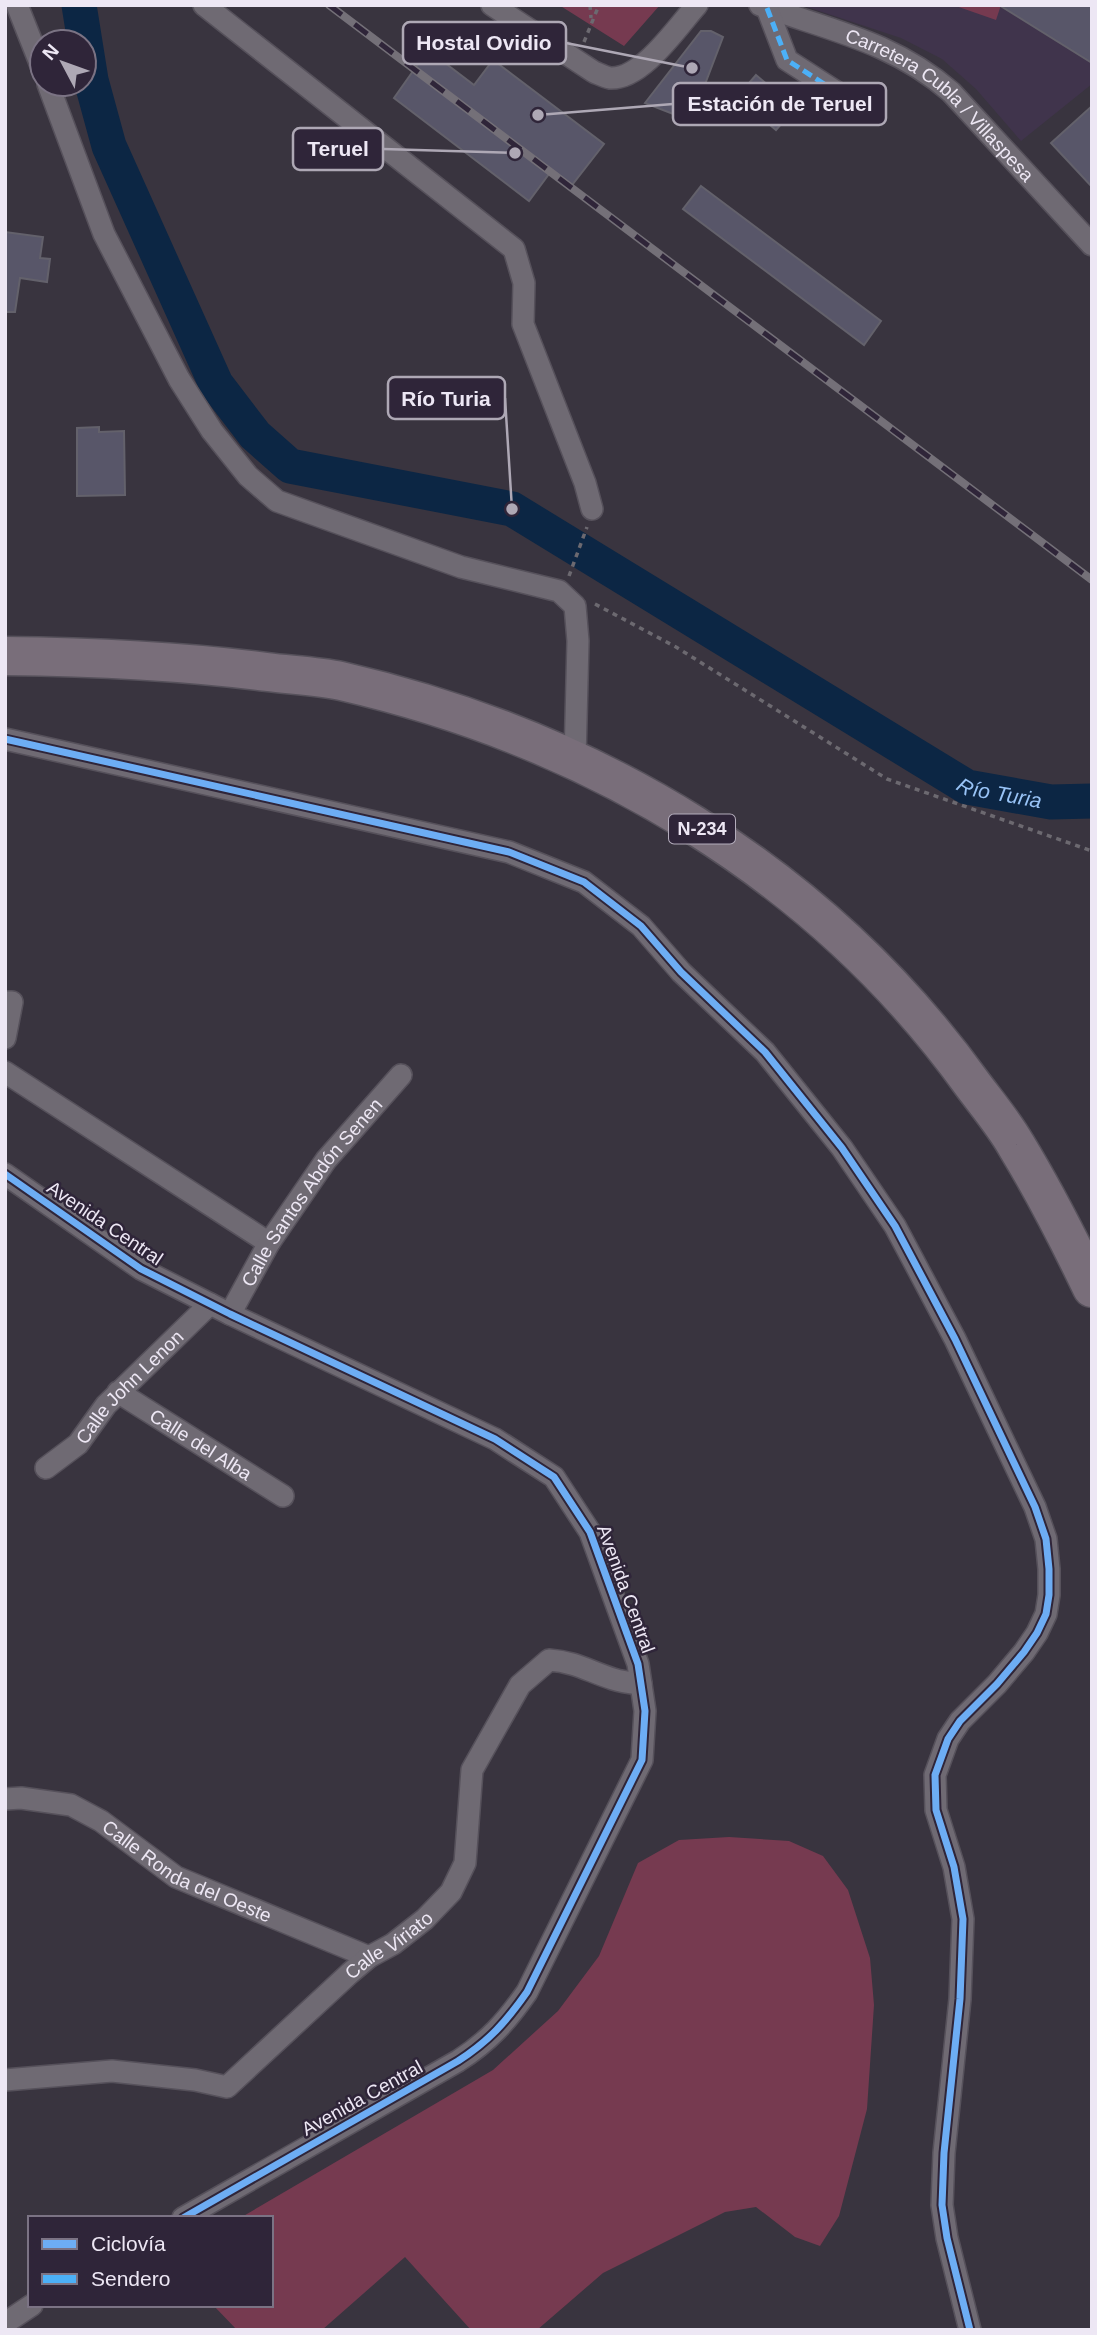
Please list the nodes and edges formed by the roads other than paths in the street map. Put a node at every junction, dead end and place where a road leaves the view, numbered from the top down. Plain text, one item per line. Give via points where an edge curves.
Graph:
1 (18, 5) edge
2 (204, 5) edge
3 (492, 5) edge
4 (697, 5) edge
5 (764, 6) edge
6 (28, 31) edge
7 (53, 98) edge
8 (863, 109) dead end
9 (1092, 245) edge
10 (592, 509) dead end
11 (11, 658) edge
12 (5, 739) edge
13 (575, 759) junction
14 (9, 1002) edge
15 (5, 1038) edge
16 (5, 1072) edge
17 (401, 1075) dead end
18 (5, 1174) edge
19 (269, 1243) junction
20 (1092, 1288) edge
21 (210, 1304) junction
22 (230, 1314) junction
23 (118, 1392) junction
24 (46, 1468) dead end
25 (283, 1496) dead end
26 (641, 1684) junction
27 (5, 1800) edge
28 (369, 1957) junction
29 (5, 2080) edge
30 (187, 2216) edge
31 (29, 2307) edge
32 (5, 2323) edge
33 (970, 2330) edge

1 - 6 street
2 - 10 street via 514,249 524,283 523,324
3 - 4 street via 608,78 637,69
5 - 8 street via 787,60
5 - 9 street, Carretera Cubla / Villaspesa via 890,50 937,79
7 - 13 street via 104,234 179,379 248,476 277,501 311,515 461,567 559,591 575,606
11 - 13 highway, N-234 via 227,667 338,681 463,715
12 - 33 street via 509,852 584,882 641,926 681,972 765,1052 842,1147 895,1226 1035,1507 1046,1539 1049,1569 1046,1614 1037,1633 960,1721 935,1775 936,1810 954,1867 963,1919 942,2205
13 - 20 highway, N-234 via 730,846 798,898 876,968 946,1047 1015,1143
14 - 15 street
16 - 19 street
17 - 19 street, Calle Santos Abdón Senen via 326,1160
18 - 21 street, Avenida Central via 141,1269
19 - 22 street, Calle Santos Abdón Senen
21 - 22 street, Avenida Central
21 - 23 street, Calle John Lenon
22 - 26 street, Avenida Central via 495,1438 554,1477 590,1532 638,1664
23 - 24 street, Calle John Lenon via 78,1444
23 - 25 street, Calle del Alba
26 - 28 street, Calle Viriato via 549,1660 520,1685 472,1770 465,1863 451,1892 425,1920
26 - 30 street, Avenida Central via 645,1711 642,1760 527,1992 506,2022 458,2061
27 - 28 street, Calle Ronda del Oeste via 71,1805 101,1821 176,1877
28 - 29 street, Calle Viriato via 227,2087 112,2071
31 - 32 street

